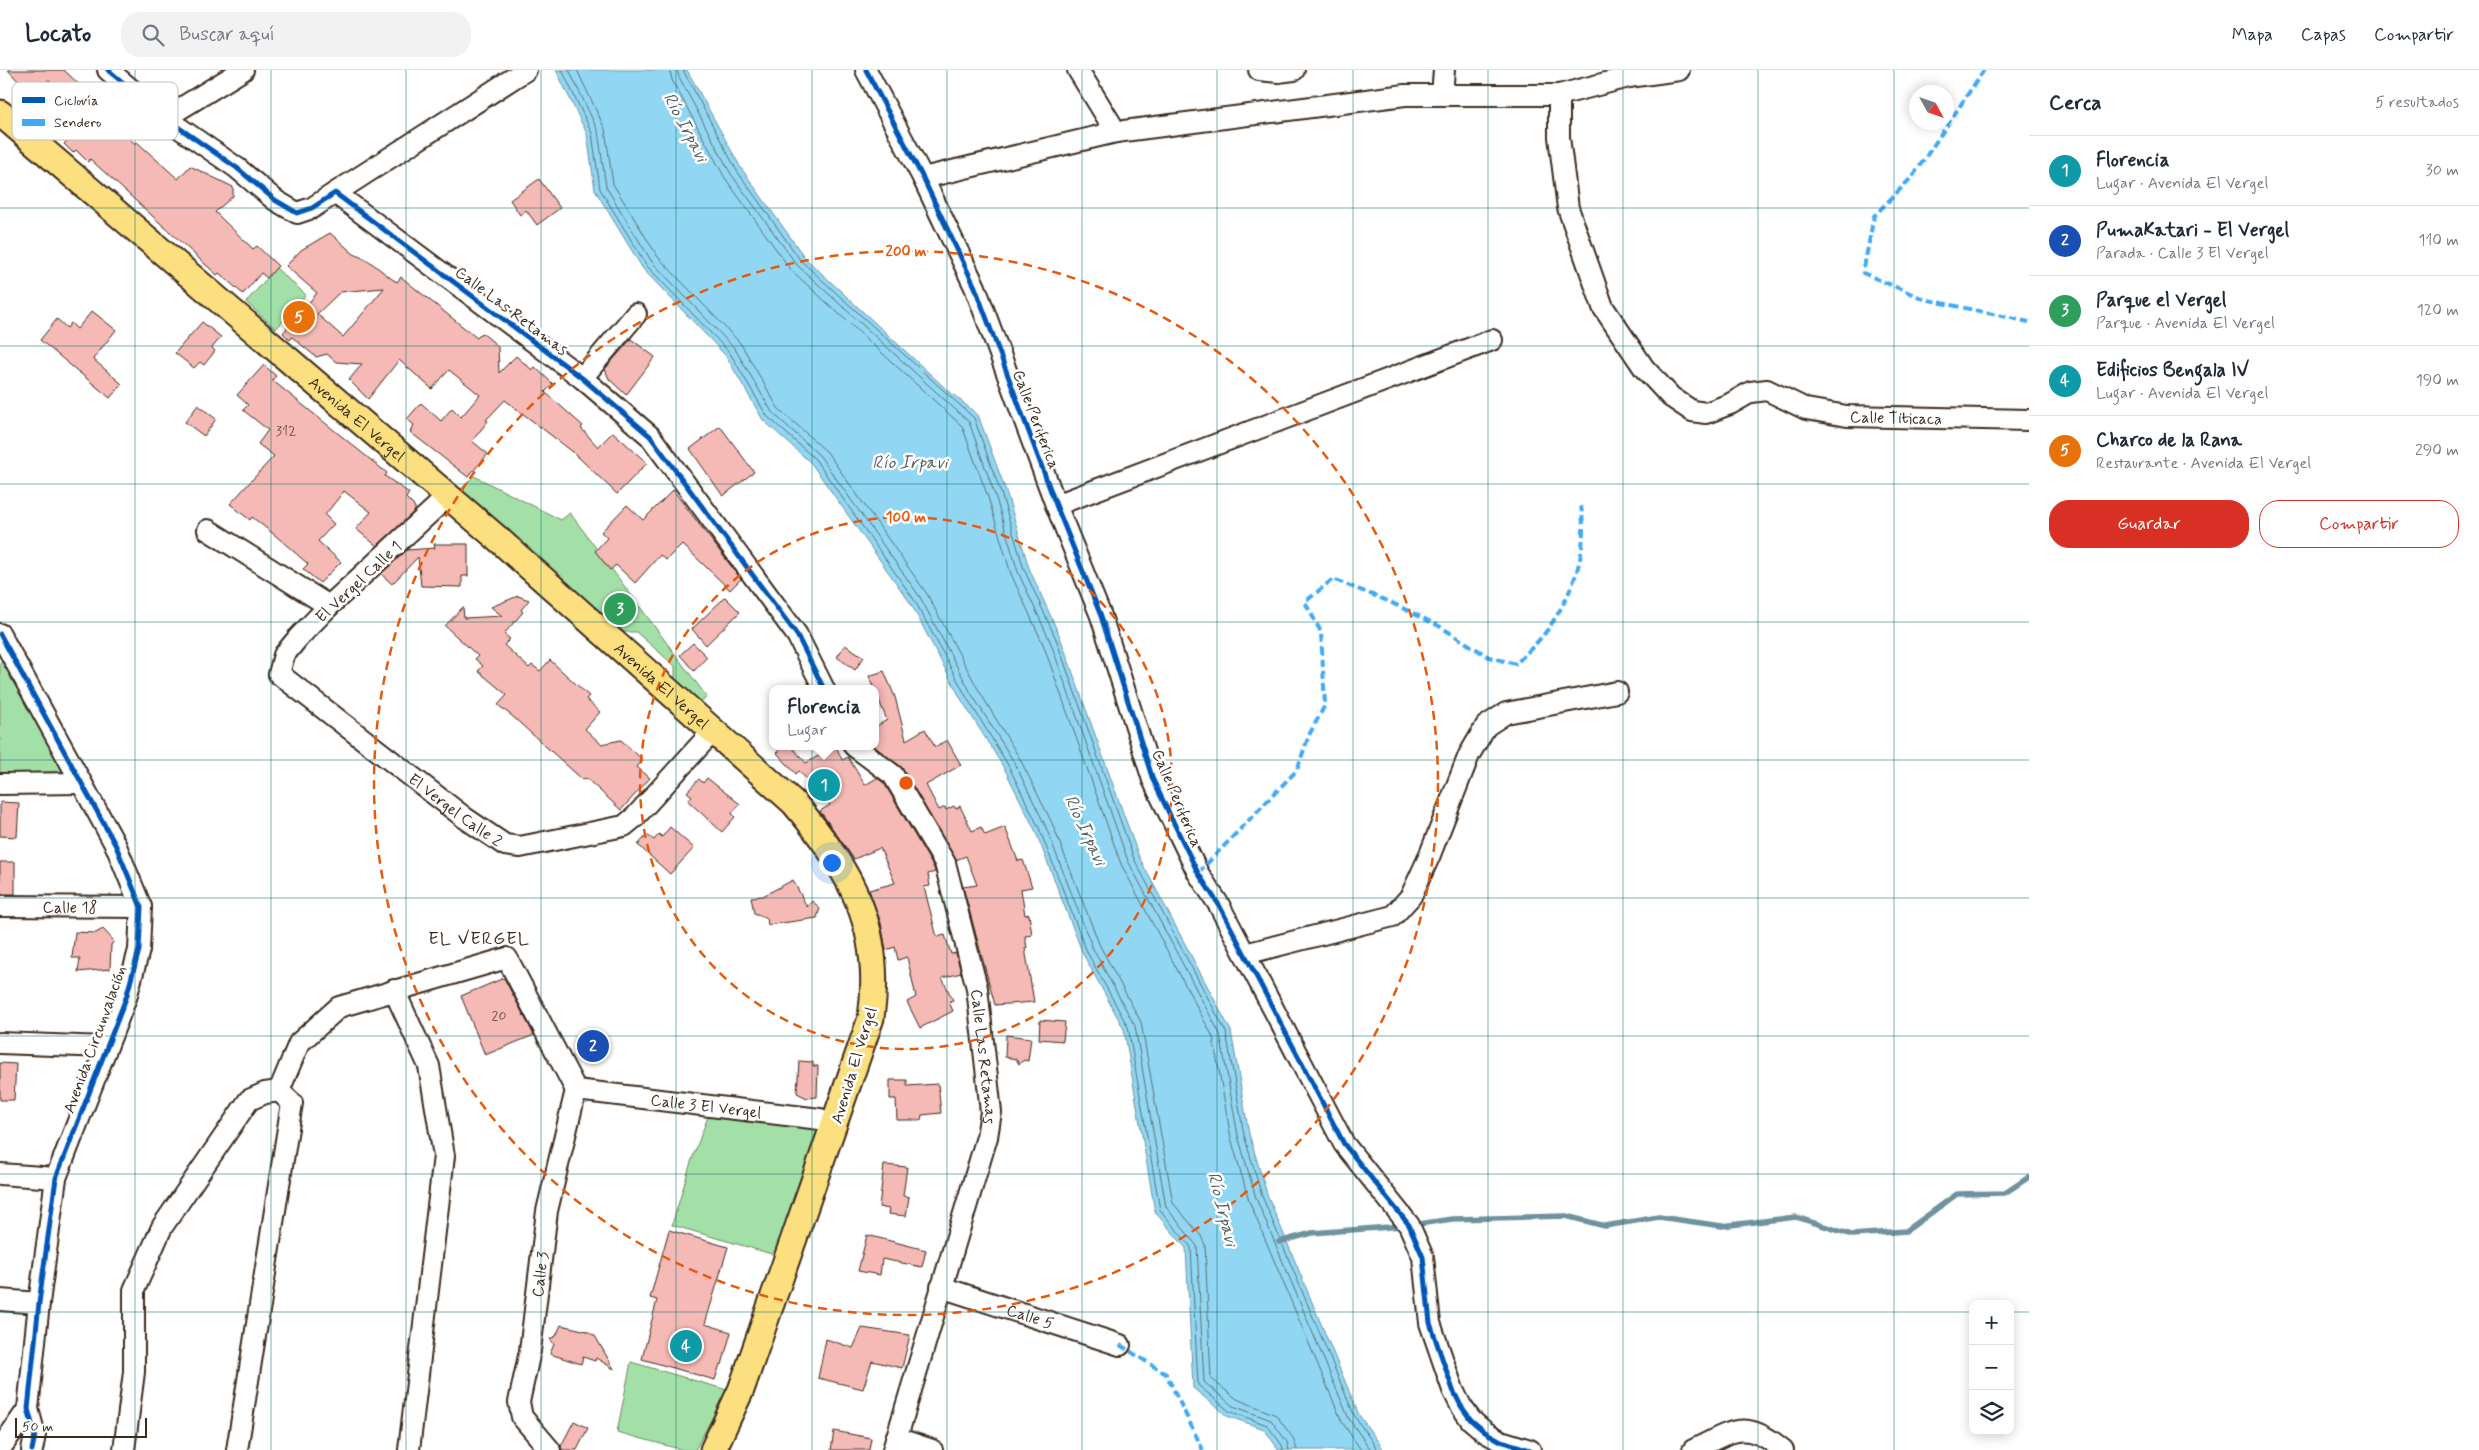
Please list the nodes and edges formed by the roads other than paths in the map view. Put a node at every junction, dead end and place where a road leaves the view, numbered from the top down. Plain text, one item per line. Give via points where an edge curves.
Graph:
1 (108, 70) edge
2 (243, 70) edge
3 (526, 70) edge
4 (866, 70) edge
5 (1078, 70) edge
6 (1259, 70) edge
7 (1294, 70) edge
8 (1444, 70) edge
9 (1679, 70) edge
10 (122, 82) edge
11 (1442, 95) junction
12 (1558, 95) junction
13 (178, 110) edge
14 (0, 112) edge
15 (12, 122) edge
16 (178, 127) edge
17 (1116, 132) junction
18 (32, 140) edge
19 (923, 178) junction
20 (335, 193) junction
21 (636, 314) dead end
22 (1492, 340) dead end
23 (582, 378) junction
24 (2029, 420) edge
25 (448, 496) junction
26 (1056, 505) junction
27 (208, 530) dead end
28 (330, 606) junction
29 (2, 642) edge
30 (279, 674) joint
31 (822, 685) edge
32 (1617, 692) dead end
33 (713, 731) junction
34 (859, 750) edge
35 (81, 783) junction
36 (0, 784) edge
37 (0, 906) edge
38 (141, 907) junction
39 (1245, 954) junction
40 (394, 990) junction
41 (0, 1043) edge
42 (106, 1047) junction
43 (576, 1090) junction
44 (279, 1091) junction
45 (835, 1124) junction
46 (0, 1174) edge
47 (56, 1178) junction
48 (941, 1287) junction
49 (0, 1300) edge
50 (39, 1303) junction
51 (1120, 1345) dead end
52 (28, 1409) junction
53 (2, 1442) edge
54 (894, 1444) edge
55 (32, 1450) edge
56 (124, 1450) edge
57 (237, 1450) edge
58 (409, 1450) edge
59 (550, 1450) edge
60 (712, 1450) edge
61 (932, 1450) edge
62 (1530, 1450) edge
63 (1693, 1450) edge
64 (1784, 1450) edge

1 - 10 street
2 - 13 street
3 - 20 street
4 - 19 street, Calle Periferica
5 - 17 street
6 - 7 street
8 - 11 street
9 - 12 street via 1629,77
11 - 12 street
11 - 17 street via 1405,95
12 - 24 street, Calle Titicaca via 1559,137 1568,208 1602,307 1644,368 1671,397 1692,411 1706,414 1751,392 1768,390 1806,409 1847,416
14 - 15 main road, Avenida El Vergel
16 - 20 street via 297,213 312,208
17 - 19 street
18 - 25 main road, Avenida El Vergel
19 - 26 street, Calle Periferica via 974,287
20 - 23 street, Calle Las Retamas
21 - 23 street
22 - 26 street
23 - 31 street, Calle Las Retamas via 650,436 797,635
25 - 28 street, El Vergel Calle 1
25 - 33 main road, Avenida El Vergel
26 - 39 street, Calle Periferica via 1101,616 1153,780 1198,873 1220,905
27 - 28 street
28 - 30 street, El Vergel Calle 1 via 284,655
29 - 35 street, Avenida Circunvalación
30 - 33 street, El Vergel Calle 2 via 464,818 505,845 520,847 624,826
32 - 39 street via 1506,713 1486,726 1469,755 1411,896 1393,916
33 - 45 main road, Avenida El Vergel via 794,803 823,838 850,881 864,917 873,958 871,1018
34 - 48 street, Calle Las Retamas via 893,776 944,864 977,988 991,1112 987,1136
35 - 36 street
35 - 38 street, Avenida Circunvalación via 116,846
37 - 38 street, Calle 18
38 - 42 street, Avenida Circunvalación via 139,950 126,998
39 - 62 street, Calle Periferica via 1344,1144 1412,1233 1424,1257 1430,1323 1453,1390 1462,1406 1471,1420 1485,1432
40 - 43 street via 507,958
40 - 44 street via 339,1007 299,1043
40 - 58 street via 429,1066 444,1156
41 - 42 street
42 - 47 street, Avenida Circunvalación
43 - 45 street, Calle 3 El Vergel via 820,1119
43 - 59 street, Calle 3 via 547,1211 530,1351 519,1402 522,1417
44 - 56 street via 249,1100 162,1227 148,1254 134,1290 134,1372
44 - 57 street via 292,1103
45 - 60 main road, Avenida El Vergel via 741,1390
46 - 47 street
47 - 50 street, Avenida Circunvalación
48 - 51 street, Calle 5
48 - 54 street, Calle Las Retamas
49 - 50 street
50 - 52 street, Avenida Circunvalación
52 - 53 street
52 - 55 street, Avenida Circunvalación via 35,1435
54 - 61 street
63 - 64 street via 1731,1432 1747,1429 1765,1436

